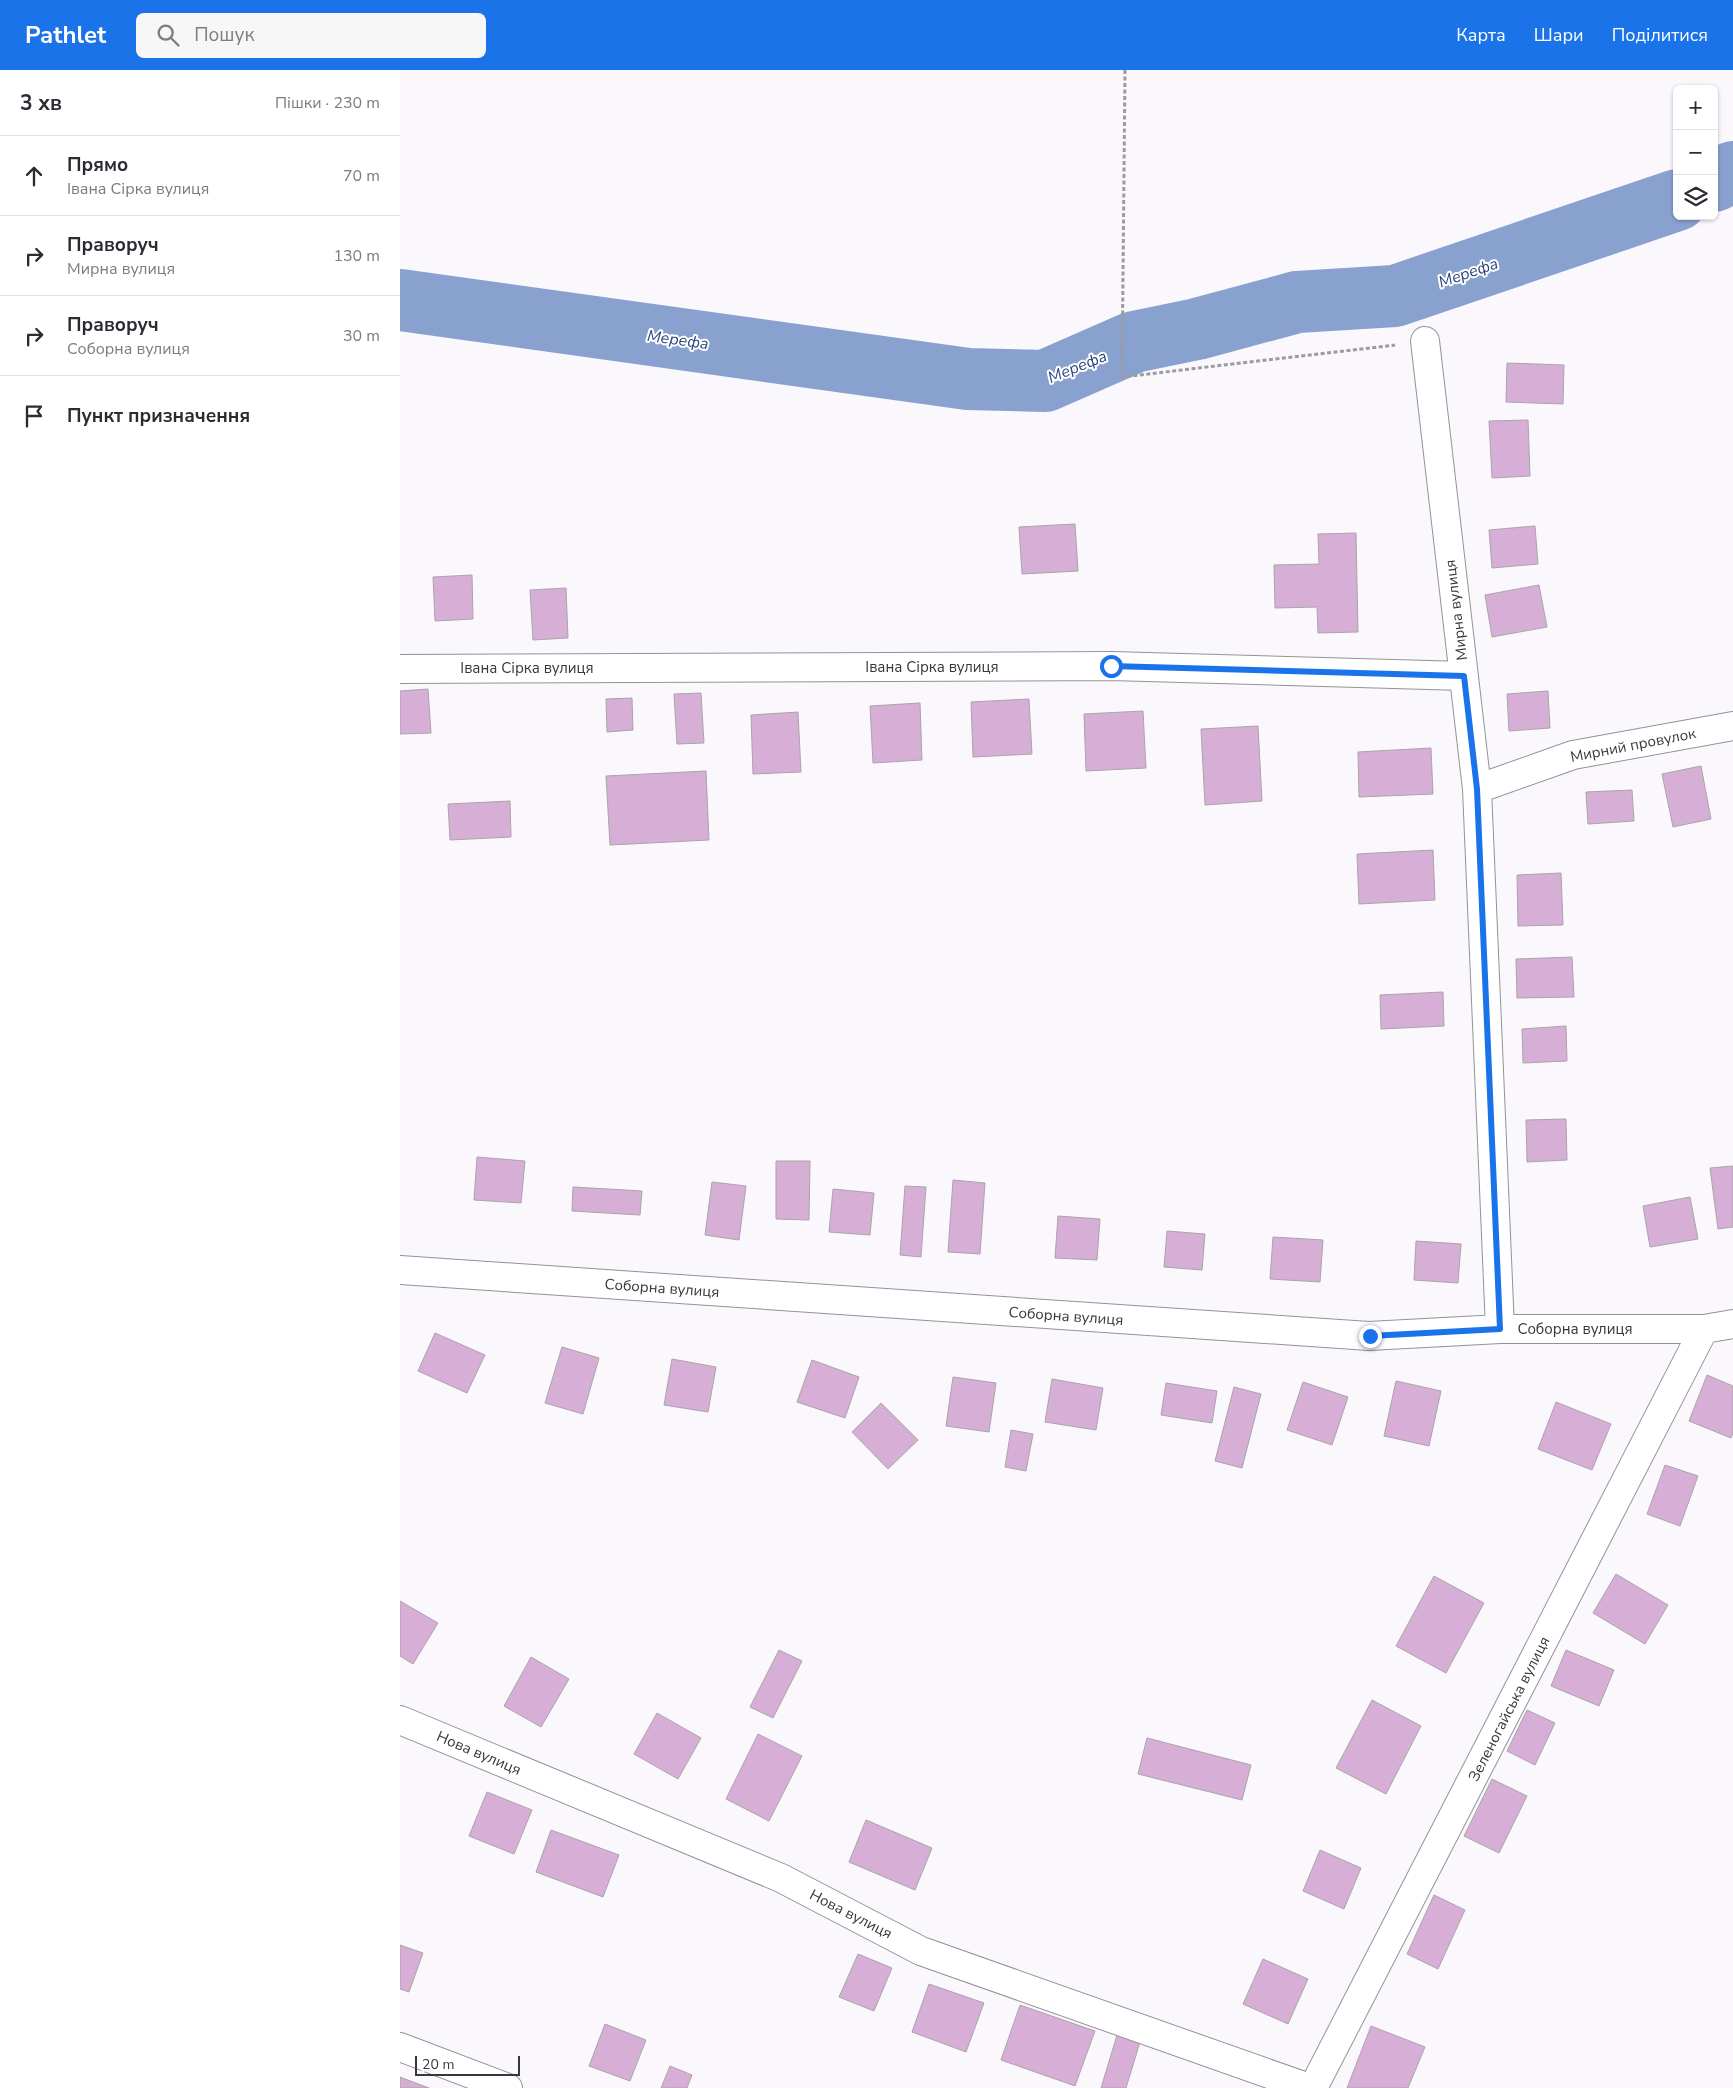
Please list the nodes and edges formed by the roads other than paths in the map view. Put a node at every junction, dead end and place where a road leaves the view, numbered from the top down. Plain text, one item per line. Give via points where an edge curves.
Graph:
1 (1425, 341) road end
2 (400, 669) edge
3 (1464, 676) junction
4 (1733, 726) edge
5 (1477, 789) junction
6 (400, 1270) edge
7 (1733, 1324) edge
8 (1500, 1329) junction
9 (1704, 1329) junction
10 (400, 1720) edge
11 (400, 2047) edge
12 (508, 2088) edge
13 (1309, 2088) edge
14 (1313, 2088) edge

1 - 3 street, Мирна вулиця
2 - 3 street, Івана Сірка вулиця via 1111,666
3 - 5 street, Мирна вулиця
4 - 5 street, Мирний провулок via 1573,755
5 - 8 street, Мирна вулиця
6 - 8 street, Соборна вулиця via 1370,1336
7 - 9 street, Соборна вулиця
8 - 9 street, Соборна вулиця
9 - 14 street, Зеленогайська вулиця
10 - 13 street, Нова вулиця via 781,1878 921,1951
11 - 12 street

